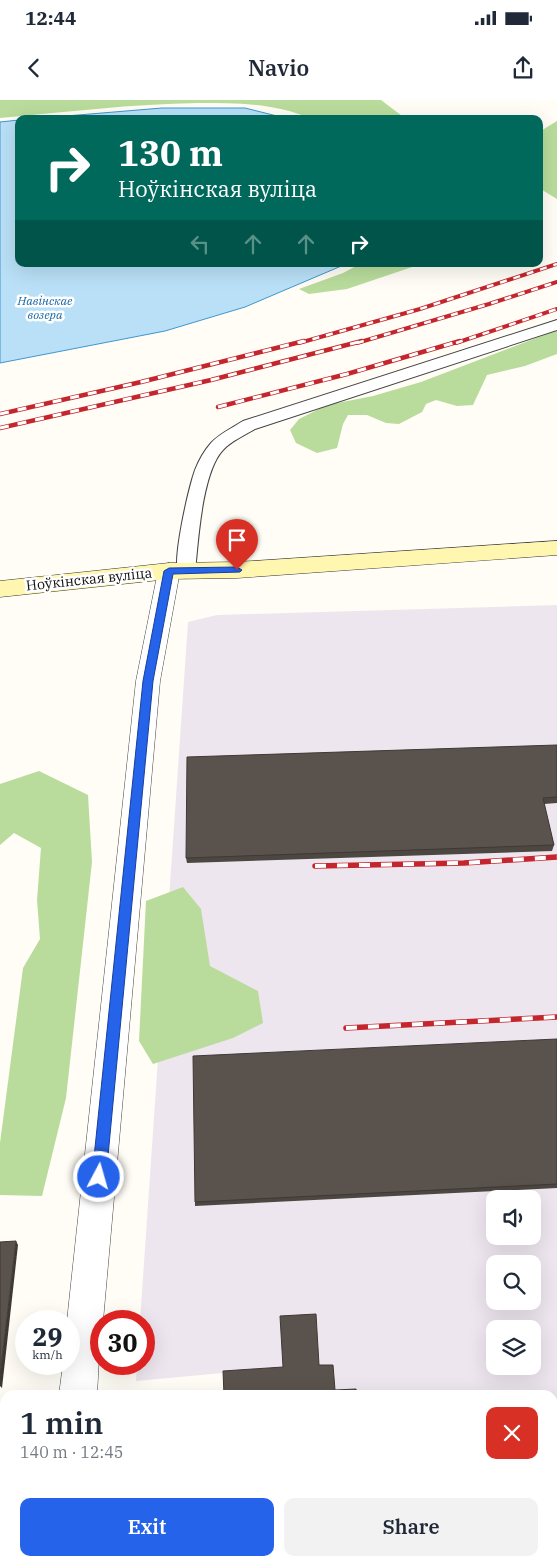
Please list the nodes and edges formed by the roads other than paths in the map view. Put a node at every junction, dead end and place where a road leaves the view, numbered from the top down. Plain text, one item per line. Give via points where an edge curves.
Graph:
1 (557, 325) edge
2 (557, 548) edge
3 (178, 571) junction
4 (0, 589) edge
5 (78, 1390) edge

1 - 3 lane via 249,424 216,447 200,478 187,550
2 - 3 main road, Ноўкінская вуліца via 237,570
3 - 4 main road, Ноўкінская вуліца
3 - 5 street via 148,681

